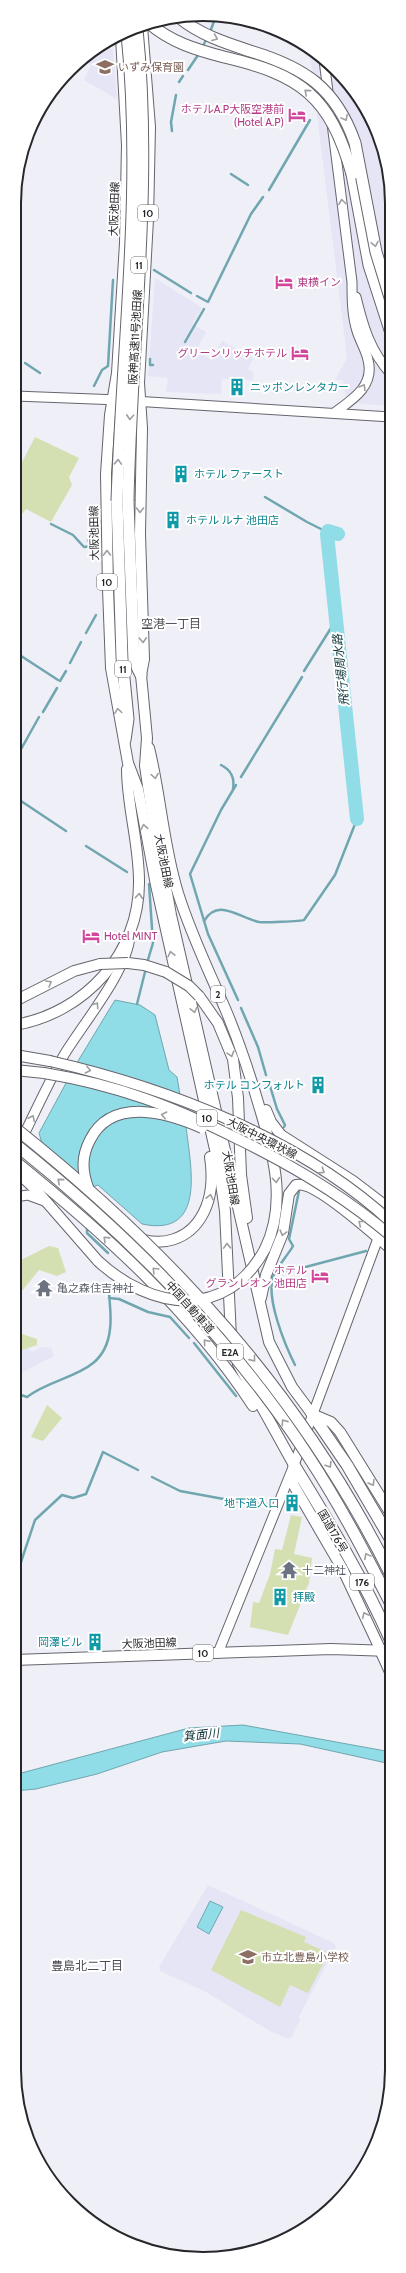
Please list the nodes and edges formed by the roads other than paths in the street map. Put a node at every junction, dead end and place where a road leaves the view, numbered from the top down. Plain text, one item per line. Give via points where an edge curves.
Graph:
1 (186, 22) edge
2 (155, 27) edge
3 (142, 32) edge
4 (137, 33) edge
5 (127, 38) edge
6 (121, 41) edge
7 (325, 68) edge
8 (385, 281) edge
9 (352, 282) junction
10 (385, 313) edge
11 (385, 366) edge
12 (21, 396) edge
13 (113, 400) junction
14 (140, 401) junction
15 (334, 413) junction
16 (385, 417) edge
17 (125, 598) junction
18 (141, 675) junction
19 (146, 738) junction
20 (125, 740) junction
21 (128, 763) junction
22 (160, 798) junction
23 (130, 934) junction
24 (21, 998) edge
25 (183, 1008) junction
26 (21, 1023) edge
27 (21, 1056) edge
28 (21, 1071) edge
29 (21, 1133) edge
30 (21, 1141) edge
31 (21, 1149) edge
32 (291, 1165) junction
33 (21, 1166) edge
34 (21, 1176) edge
35 (21, 1196) edge
36 (47, 1202) junction
37 (385, 1203) edge
38 (385, 1217) edge
39 (385, 1220) edge
40 (385, 1231) edge
41 (378, 1238) junction
42 (385, 1244) edge
43 (247, 1245) junction
44 (261, 1302) junction
45 (312, 1414) junction
46 (294, 1465) junction
47 (385, 1504) edge
48 (385, 1529) edge
49 (385, 1564) edge
50 (385, 1592) edge
51 (385, 1628) edge
52 (385, 1649) edge
53 (385, 1651) edge
54 (218, 1653) junction
55 (21, 1660) edge

1 -> 8 highway, bridge via 210,37 270,56 300,70 332,98 350,127 355,144 376,252
10 -> 2 highway, bridge via 368,265 346,154 340,136 324,109 306,90 284,76 258,65 186,46
3 - 14 main road, 大阪池田線 / 10 via 148,93 150,175
4 -> 17 highway, 阪神高速11号池田線 / 11, bridge via 142,94 143,195
17 -> 5 highway, 11, bridge via 117,487 133,147
6 - 13 main road, 大阪池田線 / 10 via 127,145 117,373
9 -> 7 street
9 - 11 street via 367,337
15 -> 9 street via 358,394 365,384 368,373 368,361 352,310
12 - 13 street
13 - 14 street
20 -> 13 main road, 大阪池田線 / 10 via 120,724 112,668 108,589 106,474
14 - 15 street
14 -> 18 main road, 大阪池田線 / 10 via 140,534 144,659
15 - 16 street
17 - 18 highway, 11 via 134,661
17 - 20 highway, 11 via 128,720
18 - 19 main road, 大阪池田線 / 10
19 -> 22 main road, 2
19 -> 43 main road, 大阪池田線 / 10 via 146,778 172,915
20 - 21 main road, 大阪池田線 / 10
23 -> 21 main road via 140,880 128,787
25 -> 21 main road, 大阪池田線 / 10 via 138,789
22 -> 36 main road, 2, bridge via 164,836 178,893 195,942 246,1063 272,1150 277,1186 272,1233 265,1249 251,1269 233,1286 212,1297 188,1302 160,1298 137,1290 118,1278 98,1261
22 - 37 main road, 2 via 191,917 244,1041 271,1122 288,1140
23 - 26 main road via 108,972 82,996 52,1014
30 -> 23 street via 63,1057 119,968 128,947
24 -> 43 main road, bridge via 74,970 100,964 128,963 166,972 182,981 199,996 218,1023 233,1059 243,1190 249,1231
32 -> 25 main road, 10, bridge via 175,1117 151,1112 130,1112 107,1121 91,1137 83,1161 89,1190 101,1208 116,1225 145,1240 165,1241 184,1236 203,1216 211,1193 212,1166 187,1057
46 -> 25 main road, 大阪池田線 / 10 via 244,1378 232,1348 224,1199
27 -> 38 main road, 大阪中央環状線, bridge via 130,1082 187,1102 249,1130 317,1167
28 - 32 main road, 大阪中央環状線, bridge via 102,1084 162,1103
29 -> 49 highway, 中国自動車道 / E2A, bridge via 132,1229 179,1275 250,1356 285,1399 318,1447 350,1498
50 -> 31 highway, 中国自動車道 / E2A, bridge via 357,1538 308,1456 240,1364 174,1289 124,1239
32 - 40 main road, 大阪中央環状線, bridge via 337,1194
46 -> 33 main road via 220,1359 197,1332 84,1218
34 - 36 main road, 2
35 - 36 street via 28,1195
39 - 41 street
41 - 42 main road
41 -> 44 main road via 320,1193 303,1184 296,1184 288,1194 283,1233 266,1274
41 - 45 street
43 - 44 main road, 大阪池田線 / 10
44 - 45 main road, 大阪池田線 / 10 via 272,1351 292,1387
45 - 46 street
45 -> 47 main road via 331,1422 340,1432
45 - 48 highway via 347,1465
46 - 51 highway, 国道176号 / 176 via 365,1586
52 -> 46 main road via 293,1484
46 - 54 street
53 - 54 main road, 大阪池田線 / 10 via 331,1649
54 - 55 main road, 大阪池田線 / 10

